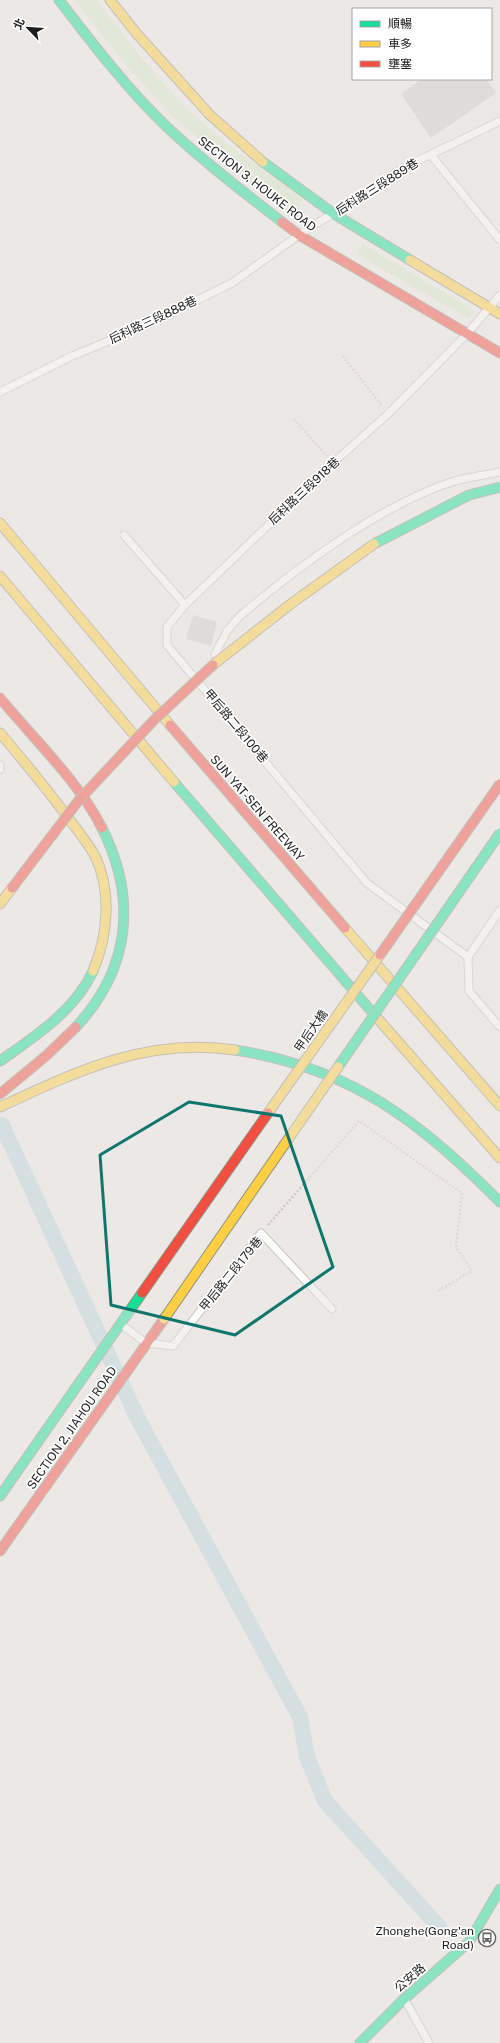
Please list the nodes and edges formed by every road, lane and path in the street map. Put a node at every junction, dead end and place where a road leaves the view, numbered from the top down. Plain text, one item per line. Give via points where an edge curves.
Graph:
1 (59, 0) edge
2 (110, 0) edge
3 (500, 121) edge
4 (430, 155) junction
5 (334, 214) junction
6 (299, 235) junction
7 (500, 240) edge
8 (500, 295) edge
9 (490, 308) junction
10 (500, 314) edge
11 (467, 334) junction
12 (500, 353) edge
13 (343, 356) dead end
14 (0, 392) edge
15 (388, 414) junction
16 (294, 419) dead end
17 (333, 463) junction
18 (500, 472) edge
19 (500, 487) edge
20 (0, 523) edge
21 (124, 535) dead end
22 (0, 576) edge
23 (185, 605) junction
24 (200, 682) junction
25 (0, 698) edge
26 (0, 733) edge
27 (0, 765) edge
28 (0, 769) edge
29 (500, 784) edge
30 (500, 833) edge
31 (0, 904) edge
32 (500, 910) edge
33 (468, 957) junction
34 (500, 1027) edge
35 (0, 1061) edge
36 (0, 1094) edge
37 (500, 1106) edge
38 (0, 1107) edge
39 (500, 1158) edge
40 (500, 1202) edge
41 (261, 1233) junction
42 (436, 1292) dead end
43 (142, 1293) joint
44 (332, 1310) dead end
45 (120, 1324) junction
46 (146, 1343) junction
47 (0, 1496) edge
48 (0, 1550) edge
49 (500, 1889) edge
50 (404, 1999) junction
51 (360, 2043) edge
52 (430, 2043) edge

1 - 6 main road, SECTION 3, HOUKE ROAD via 114,70 166,127
2 - 5 main road, SECTION 3, HOUKE ROAD via 210,115 266,165
3 - 4 lane, 后科路三段889巷
4 - 5 lane, 后科路三段889巷 via 405,168
4 - 7 lane
5 - 6 lane, 后科路三段889巷
5 - 9 main road, SECTION 3, HOUKE ROAD
6 - 11 main road, SECTION 3, HOUKE ROAD
6 - 14 lane, 后科路三段888巷 via 232,282 145,326 72,356
8 - 9 lane, 后科路三段918巷
9 - 10 main road, SECTION 3, HOUKE ROAD
9 - 11 lane, 后科路三段918巷
11 - 12 main road, SECTION 3, HOUKE ROAD
11 - 15 lane, 后科路三段918巷
13 - 15 path
15 - 17 lane, 后科路三段918巷
16 - 17 path
17 - 23 lane, 后科路三段918巷
18 - 24 lane, 甲后路二段100巷 via 455,482 420,496 384,513 334,544 239,617 227,631
19 - 31 main road, bridge via 469,495 370,546 213,665 154,720 79,800
20 - 37 main road, SUN YAT-SEN FREEWAY via 141,692
21 - 23 lane
22 - 39 main road via 290,919
23 - 24 lane, 后科路三段918巷 via 167,627 167,645
24 - 33 lane, 甲后路二段100巷 via 367,883
25 - 36 main road via 97,816 123,880 125,926 123,947 115,971 89,1013 72,1032
26 - 35 main road via 44,784 84,837 98,861 104,882 107,910 103,939 95,966 82,991 61,1014
27 - 28 lane
29 - 43 main road, 甲后大橋, bridge
30 - 46 main road, SECTION 2, JIAHOU ROAD, bridge
32 - 33 lane
33 - 34 lane via 470,991
38 - 40 main road via 71,1074 113,1059 148,1051 194,1046 258,1053 307,1065 342,1078 375,1097 450,1154
41 - 42 path via 359,1121 462,1193 456,1247 472,1271
41 - 44 lane, 甲后路二段179巷
41 - 46 lane, 甲后路二段179巷 via 173,1346
43 - 45 main road, SECTION 2, JIAHOU ROAD
45 - 46 lane, 甲后路二段179巷
45 - 47 main road, SECTION 2, JIAHOU ROAD
46 - 48 main road, SECTION 2, JIAHOU ROAD
49 - 50 main road, 公安路 via 469,1942
50 - 51 main road, 公安路
50 - 52 lane

